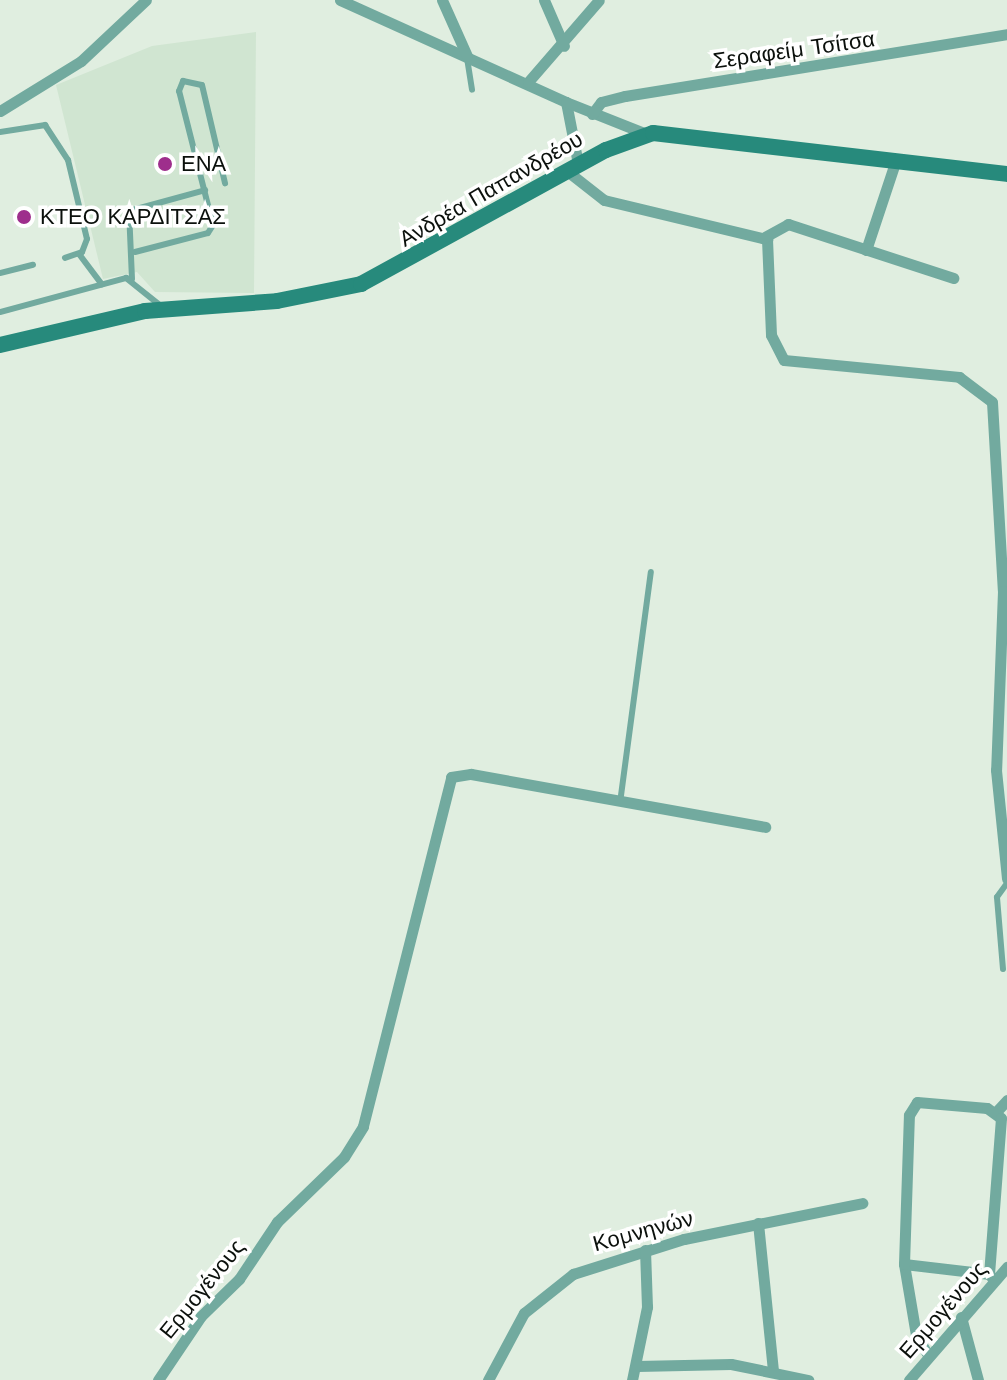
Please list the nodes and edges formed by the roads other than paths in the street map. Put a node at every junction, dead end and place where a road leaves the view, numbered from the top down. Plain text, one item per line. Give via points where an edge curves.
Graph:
1 (146, 0) edge
2 (340, 0) edge
3 (442, 0) edge
4 (544, 0) edge
5 (599, 0) edge
6 (1007, 34) edge
7 (564, 46) junction
8 (467, 56) junction
9 (528, 82) junction
10 (472, 90) dead end
11 (566, 102) junction
12 (0, 111) edge
13 (592, 114) junction
14 (0, 132) edge
15 (647, 134) junction
16 (896, 160) junction
17 (572, 168) junction
18 (1007, 174) edge
19 (225, 183) dead end
20 (205, 190) junction
21 (763, 238) junction
22 (866, 250) junction
23 (135, 252) junction
24 (79, 254) junction
25 (65, 258) dead end
26 (33, 265) dead end
27 (0, 273) edge
28 (953, 278) dead end
29 (132, 279) junction
30 (102, 284) junction
31 (163, 309) junction
32 (0, 312) edge
33 (0, 345) edge
34 (651, 572) dead end
35 (1003, 644) edge
36 (1001, 768) edge
37 (620, 803) junction
38 (765, 827) dead end
39 (1005, 843) edge
40 (1007, 879) edge
41 (1003, 969) dead end
42 (1007, 1100) edge
43 (995, 1113) junction
44 (862, 1203) dead end
45 (758, 1223) junction
46 (645, 1250) junction
47 (904, 1264) junction
48 (1007, 1267) edge
49 (992, 1277) junction
50 (961, 1317) junction
51 (928, 1355) junction
52 (637, 1366) junction
53 (773, 1371) junction
54 (158, 1380) edge
55 (488, 1380) edge
56 (632, 1380) edge
57 (808, 1380) edge
58 (909, 1380) edge
59 (978, 1380) edge

1 - 12 street via 81,61
2 - 8 street
3 - 8 street
4 - 7 street
5 - 7 street
6 - 13 street, Σεραφείμ Τσίτσα via 606,100
7 - 9 street
8 - 9 street
8 - 10 lane
9 - 11 street
11 - 13 street
11 - 17 street
13 - 15 street
14 - 24 lane via 34,122 54,134 87,239
15 - 16 main road, Ανδρέα Παπανδρέου via 672,131
15 - 17 main road, Ανδρέα Παπανδρέου
16 - 18 main road, Ανδρέα Παπανδρέου
16 - 22 street
17 - 21 street via 604,200
17 - 31 main road, Ανδρέα Παπανδρέου via 361,284 277,301
19 - 20 lane via 202,85 183,81 179,91
20 - 23 lane via 210,231
20 - 23 lane via 129,211
21 - 22 street via 788,224
21 - 35 street via 773,257 772,342 784,360 959,377 992,402
22 - 28 street
23 - 29 lane
24 - 25 lane
24 - 30 lane
26 - 27 lane
29 - 30 lane
29 - 31 lane
30 - 32 lane
31 - 33 main road, Ανδρέα Παπανδρέου
34 - 37 lane
35 - 36 street
36 - 39 street
37 - 38 street
37 - 54 street, Ερμογένους via 471,774 451,777 363,1126 344,1157 277,1222
39 - 40 street
40 - 41 lane via 997,897
42 - 43 street
43 - 47 street via 913,1105
43 - 49 street via 1002,1127
44 - 45 street, Κομνηνών
45 - 46 street, Κομνηνών
45 - 53 street
46 - 52 street via 647,1307
46 - 55 street, Κομνηνών via 549,1289 517,1322
47 - 49 street
47 - 51 street via 916,1335
48 - 49 street, Ερμογένους
49 - 50 street, Ερμογένους
50 - 51 street, Ερμογένους
50 - 59 street
51 - 58 street, Ερμογένους
52 - 53 street via 731,1364
52 - 56 street
53 - 57 street

